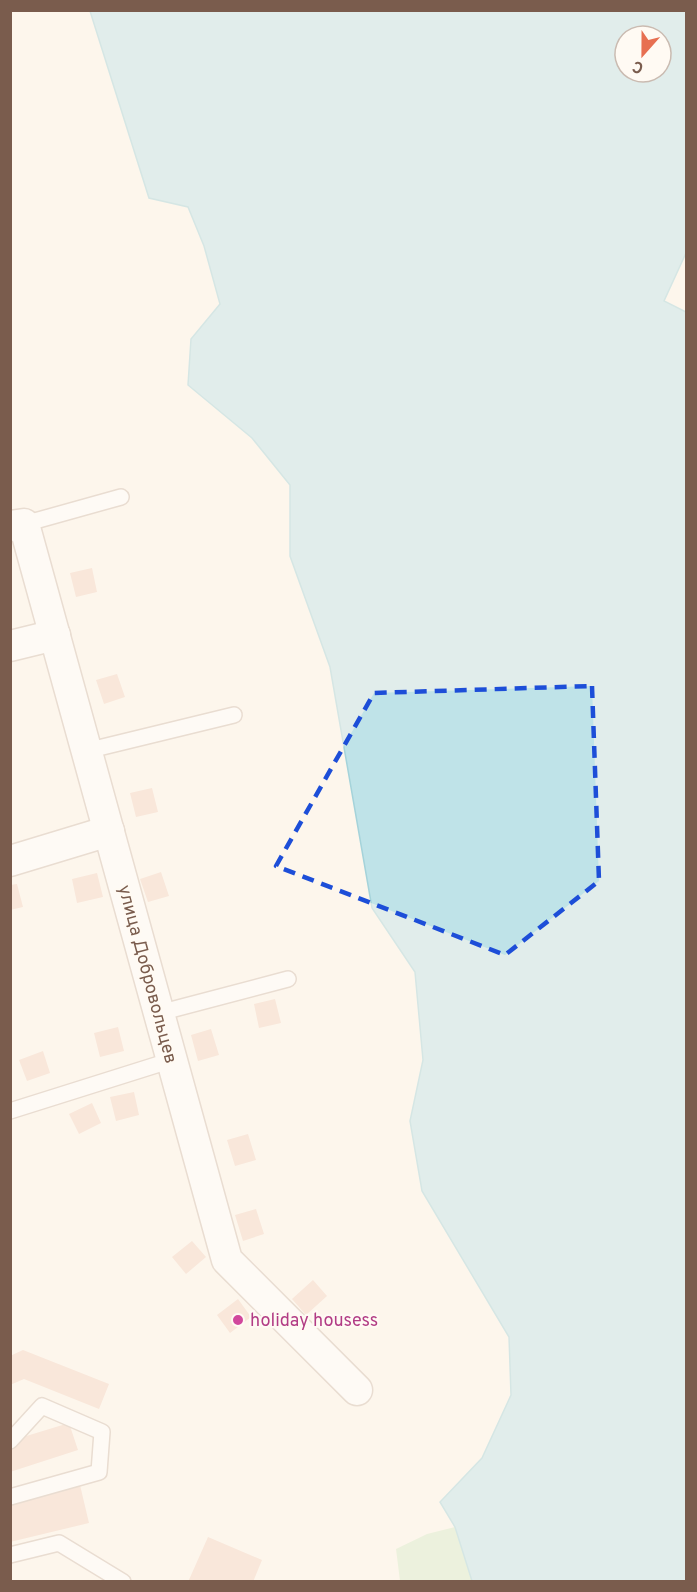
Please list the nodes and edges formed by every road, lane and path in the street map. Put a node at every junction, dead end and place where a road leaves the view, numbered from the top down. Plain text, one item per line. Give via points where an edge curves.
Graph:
1 (120, 496) dead end
2 (17, 525) edge
3 (55, 636) junction
4 (10, 646) edge
5 (234, 715) dead end
6 (86, 751) junction
7 (109, 831) junction
8 (10, 861) edge
9 (288, 978) dead end
10 (159, 1012) junction
11 (172, 1060) junction
12 (10, 1111) edge
13 (357, 1390) dead end
14 (10, 1441) edge
15 (10, 1497) edge
16 (10, 1555) edge
17 (123, 1581) edge

1 - 2 lane
2 - 3 street, улица Добровольцев
3 - 4 street
3 - 6 street, улица Добровольцев
5 - 6 lane
6 - 7 street, улица Добровольцев
7 - 8 street
7 - 10 street, улица Добровольцев
9 - 10 lane
10 - 11 street, улица Добровольцев
11 - 12 lane
11 - 13 street, улица Добровольцев via 227,1260
14 - 15 lane via 42,1407 102,1432 99,1472
16 - 17 lane via 60,1543

